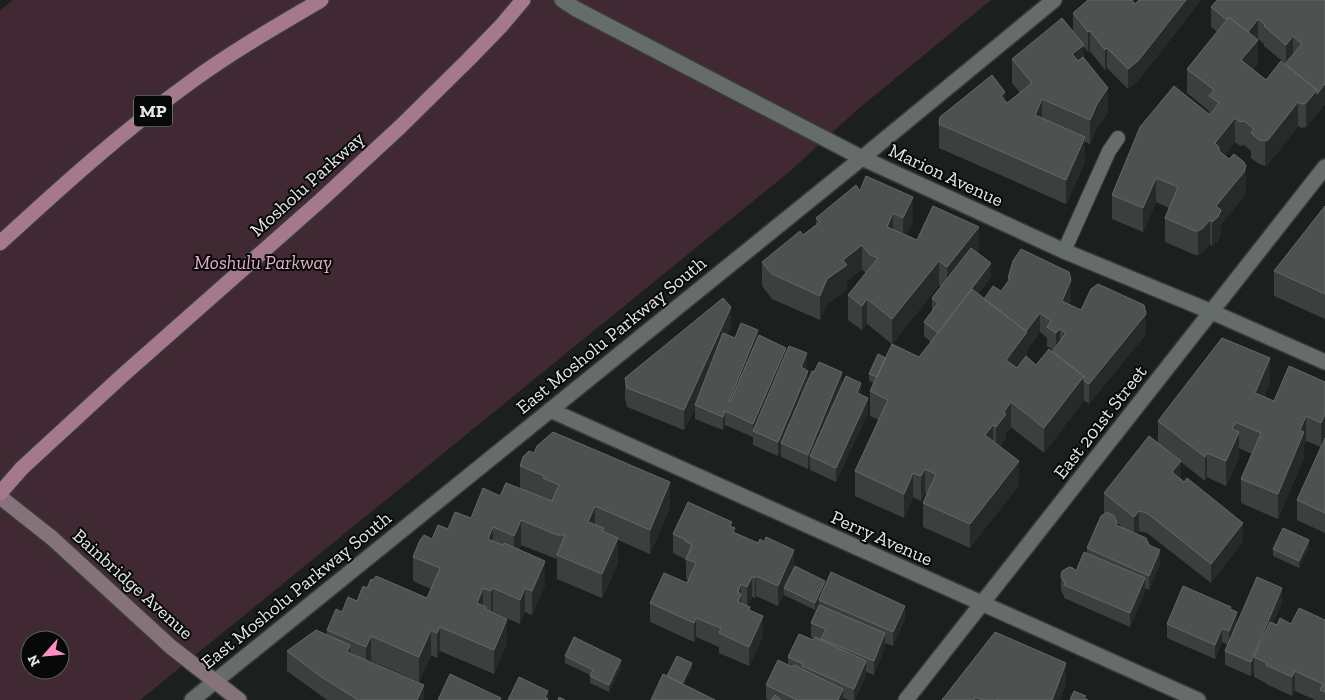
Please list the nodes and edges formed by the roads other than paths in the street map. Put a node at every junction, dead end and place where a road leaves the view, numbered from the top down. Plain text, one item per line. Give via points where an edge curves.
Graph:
1 (321, 0) edge
2 (523, 0) edge
3 (562, 0) edge
4 (1054, 0) edge
5 (1118, 138) dead end
6 (862, 158) junction
7 (1325, 168) edge
8 (0, 243) edge
9 (1064, 251) junction
10 (1212, 312) junction
11 (1325, 362) edge
12 (550, 410) junction
13 (0, 492) edge
14 (0, 497) edge
15 (982, 604) junction
16 (215, 682) junction
17 (192, 700) edge
18 (239, 700) edge
19 (906, 700) edge
20 (1198, 700) edge

1 - 8 main road, MP via 272,28 184,87 108,147
2 - 13 main road, Mosholu Parkway via 400,127 123,375
3 - 6 street, Marion Avenue
4 - 6 street, East Mosholu Parkway South
5 - 9 lane via 1109,151
6 - 9 street, Marion Avenue
6 - 12 street, East Mosholu Parkway South
7 - 10 street, East 201st Street
9 - 10 street, Marion Avenue
10 - 11 street, Marion Avenue
10 - 15 street, East 201st Street
12 - 15 street, Perry Avenue
12 - 16 street, East Mosholu Parkway South
14 - 16 main road, Bainbridge Avenue via 52,538 171,648
15 - 19 street, East 201st Street
15 - 20 street, Perry Avenue
16 - 17 street, East Mosholu Parkway South
16 - 18 main road, Bainbridge Avenue

